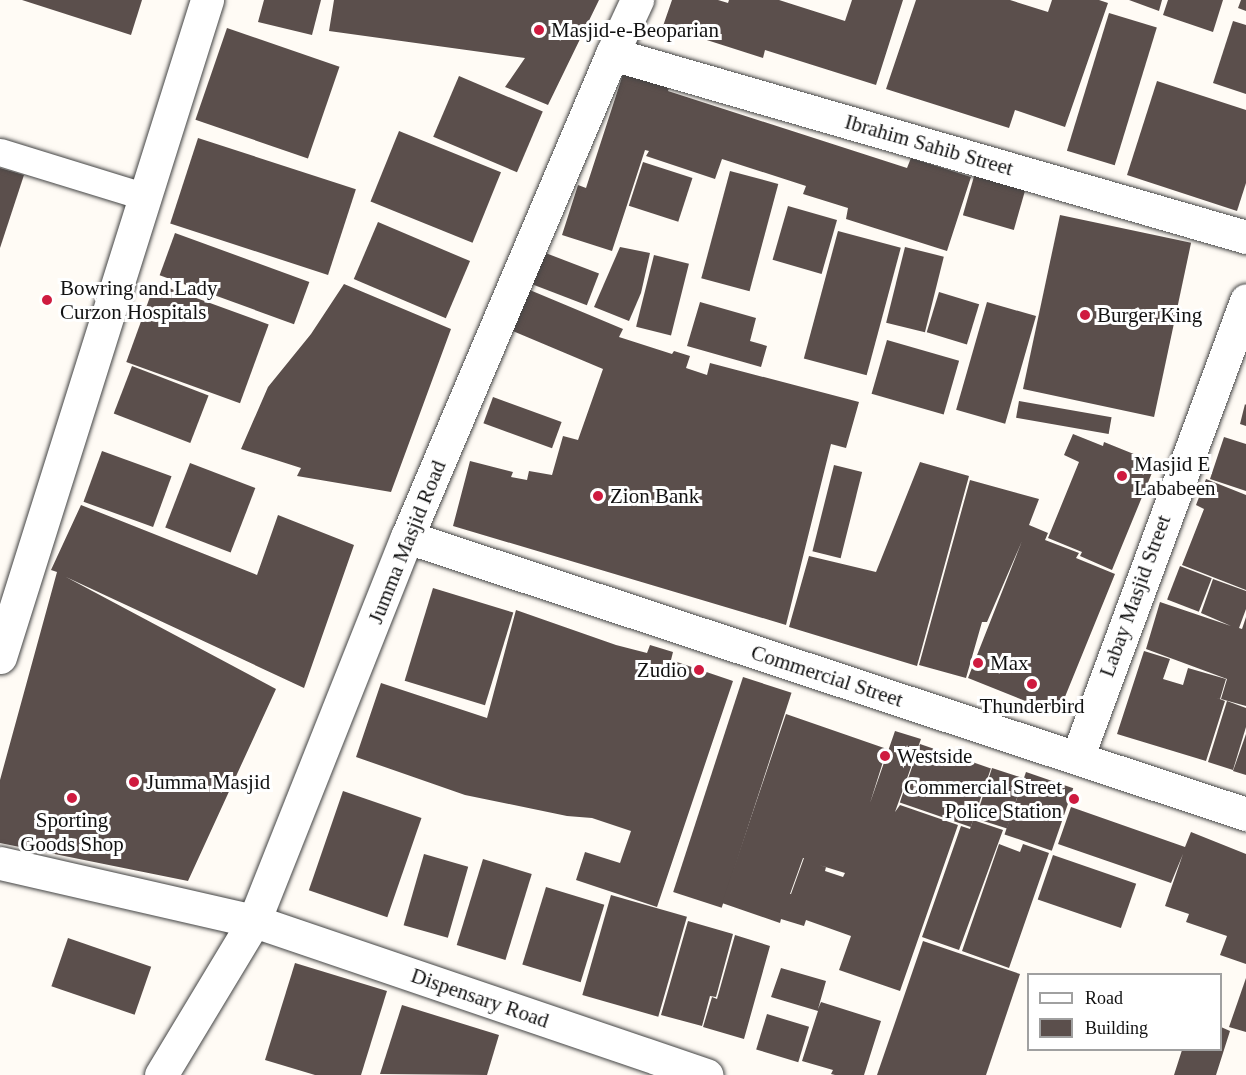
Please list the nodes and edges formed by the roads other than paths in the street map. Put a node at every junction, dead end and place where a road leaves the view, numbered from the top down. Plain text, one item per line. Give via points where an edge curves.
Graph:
1 (207, 0) edge
2 (637, 0) edge
3 (612, 54) junction
4 (0, 152) edge
5 (143, 196) junction
6 (1246, 237) edge
7 (1246, 300) edge
8 (407, 537) junction
9 (0, 657) edge
10 (1077, 758) junction
11 (1246, 814) edge
12 (0, 863) edge
13 (254, 921) junction
14 (622, 1061) edge
15 (161, 1075) edge
16 (706, 1075) edge

1 - 5 street
2 - 3 street, Jumma Masjid Road
3 - 6 street, Ibrahim Sahib Street
3 - 8 street, Jumma Masjid Road
4 - 5 lane
5 - 9 street
7 - 10 street, Labay Masjid Street
8 - 10 street, Commercial Street
8 - 13 street, Jumma Masjid Road
10 - 11 street, Commercial Street
12 - 13 street, Dispensary Road
13 - 14 street, Dispensary Road
13 - 15 street, Jumma Masjid Road
14 - 16 street, Dispensary Road

